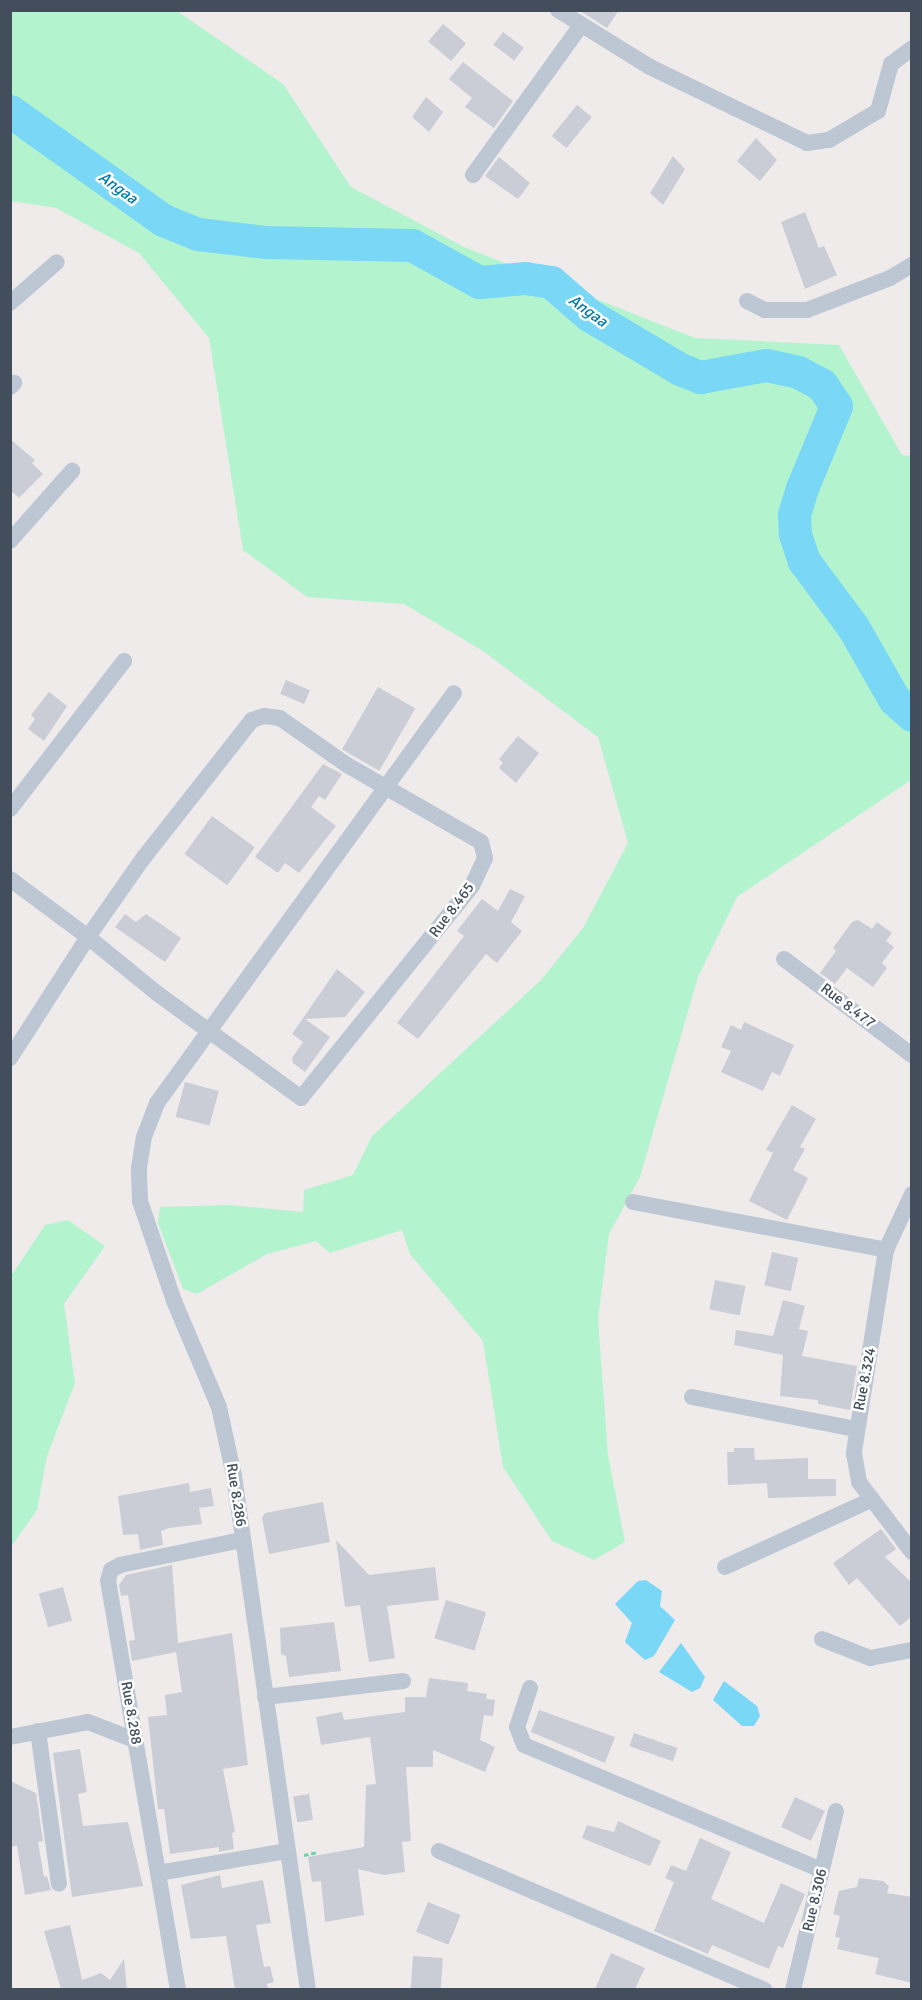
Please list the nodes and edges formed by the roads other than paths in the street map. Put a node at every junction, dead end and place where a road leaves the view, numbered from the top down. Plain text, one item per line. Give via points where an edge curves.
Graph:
1 (558, 10) edge
2 (581, 25) junction
3 (912, 48) edge
4 (473, 175) dead end
5 (57, 262) dead end
6 (912, 265) edge
7 (747, 301) dead end
8 (10, 303) edge
9 (72, 471) dead end
10 (14, 529) edge
11 (124, 661) dead end
12 (453, 693) dead end
13 (388, 786) junction
14 (10, 809) edge
15 (10, 879) edge
16 (88, 937) junction
17 (784, 959) dead end
18 (208, 1030) junction
19 (912, 1055) edge
20 (10, 1058) edge
21 (912, 1194) edge
22 (633, 1202) dead end
23 (886, 1250) junction
24 (692, 1397) dead end
25 (855, 1429) junction
26 (871, 1500) junction
27 (242, 1540) junction
28 (912, 1552) edge
29 (725, 1567) dead end
30 (822, 1639) dead end
31 (912, 1650) edge
32 (403, 1682) dead end
33 (530, 1688) dead end
34 (265, 1697) junction
35 (38, 1731) junction
36 (10, 1737) edge
37 (135, 1740) junction
38 (836, 1811) dead end
39 (287, 1851) junction
40 (440, 1851) dead end
41 (822, 1870) junction
42 (158, 1873) junction
43 (59, 1884) dead end
44 (178, 1989) edge
45 (308, 1989) edge
46 (765, 1989) edge
47 (793, 1989) edge

1 - 2 street
2 - 3 street via 683,84 807,143 829,140 878,111 891,64
2 - 4 street
5 - 8 street
6 - 7 street via 871,286 807,310 765,310
9 - 10 street
11 - 14 street
12 - 13 street, Rue 8.286
13 - 16 street, Rue 8.465 via 347,765 280,718 264,716 252,720 208,771
13 - 18 street, Rue 8.286
13 - 18 street, Rue 8.465 via 482,842 485,858 472,886 301,1098
15 - 16 street, Rue 8.465
16 - 18 street, Rue 8.465
16 - 20 street
17 - 19 street, Rue 8.477
18 - 27 street, Rue 8.286 via 157,1103 144,1137 139,1168 140,1201 174,1301 219,1407 234,1476
21 - 23 street, Rue 8.324
22 - 23 street
23 - 25 street, Rue 8.324 via 880,1304
24 - 25 street
25 - 26 street, Rue 8.324 via 854,1467
26 - 28 street, Rue 8.324
26 - 29 street
27 - 34 street, Rue 8.286
27 - 37 street, Rue 8.288 via 111,1570 108,1581
30 - 31 street via 870,1658
32 - 34 street
33 - 41 street via 518,1727 524,1745
34 - 39 street, Rue 8.286
35 - 36 street
35 - 37 street via 88,1722
35 - 43 street
37 - 42 street, Rue 8.288
38 - 41 street, Rue 8.306
39 - 42 street
39 - 45 street, Rue 8.286
40 - 46 street
41 - 47 street, Rue 8.306
42 - 44 street, Rue 8.288

